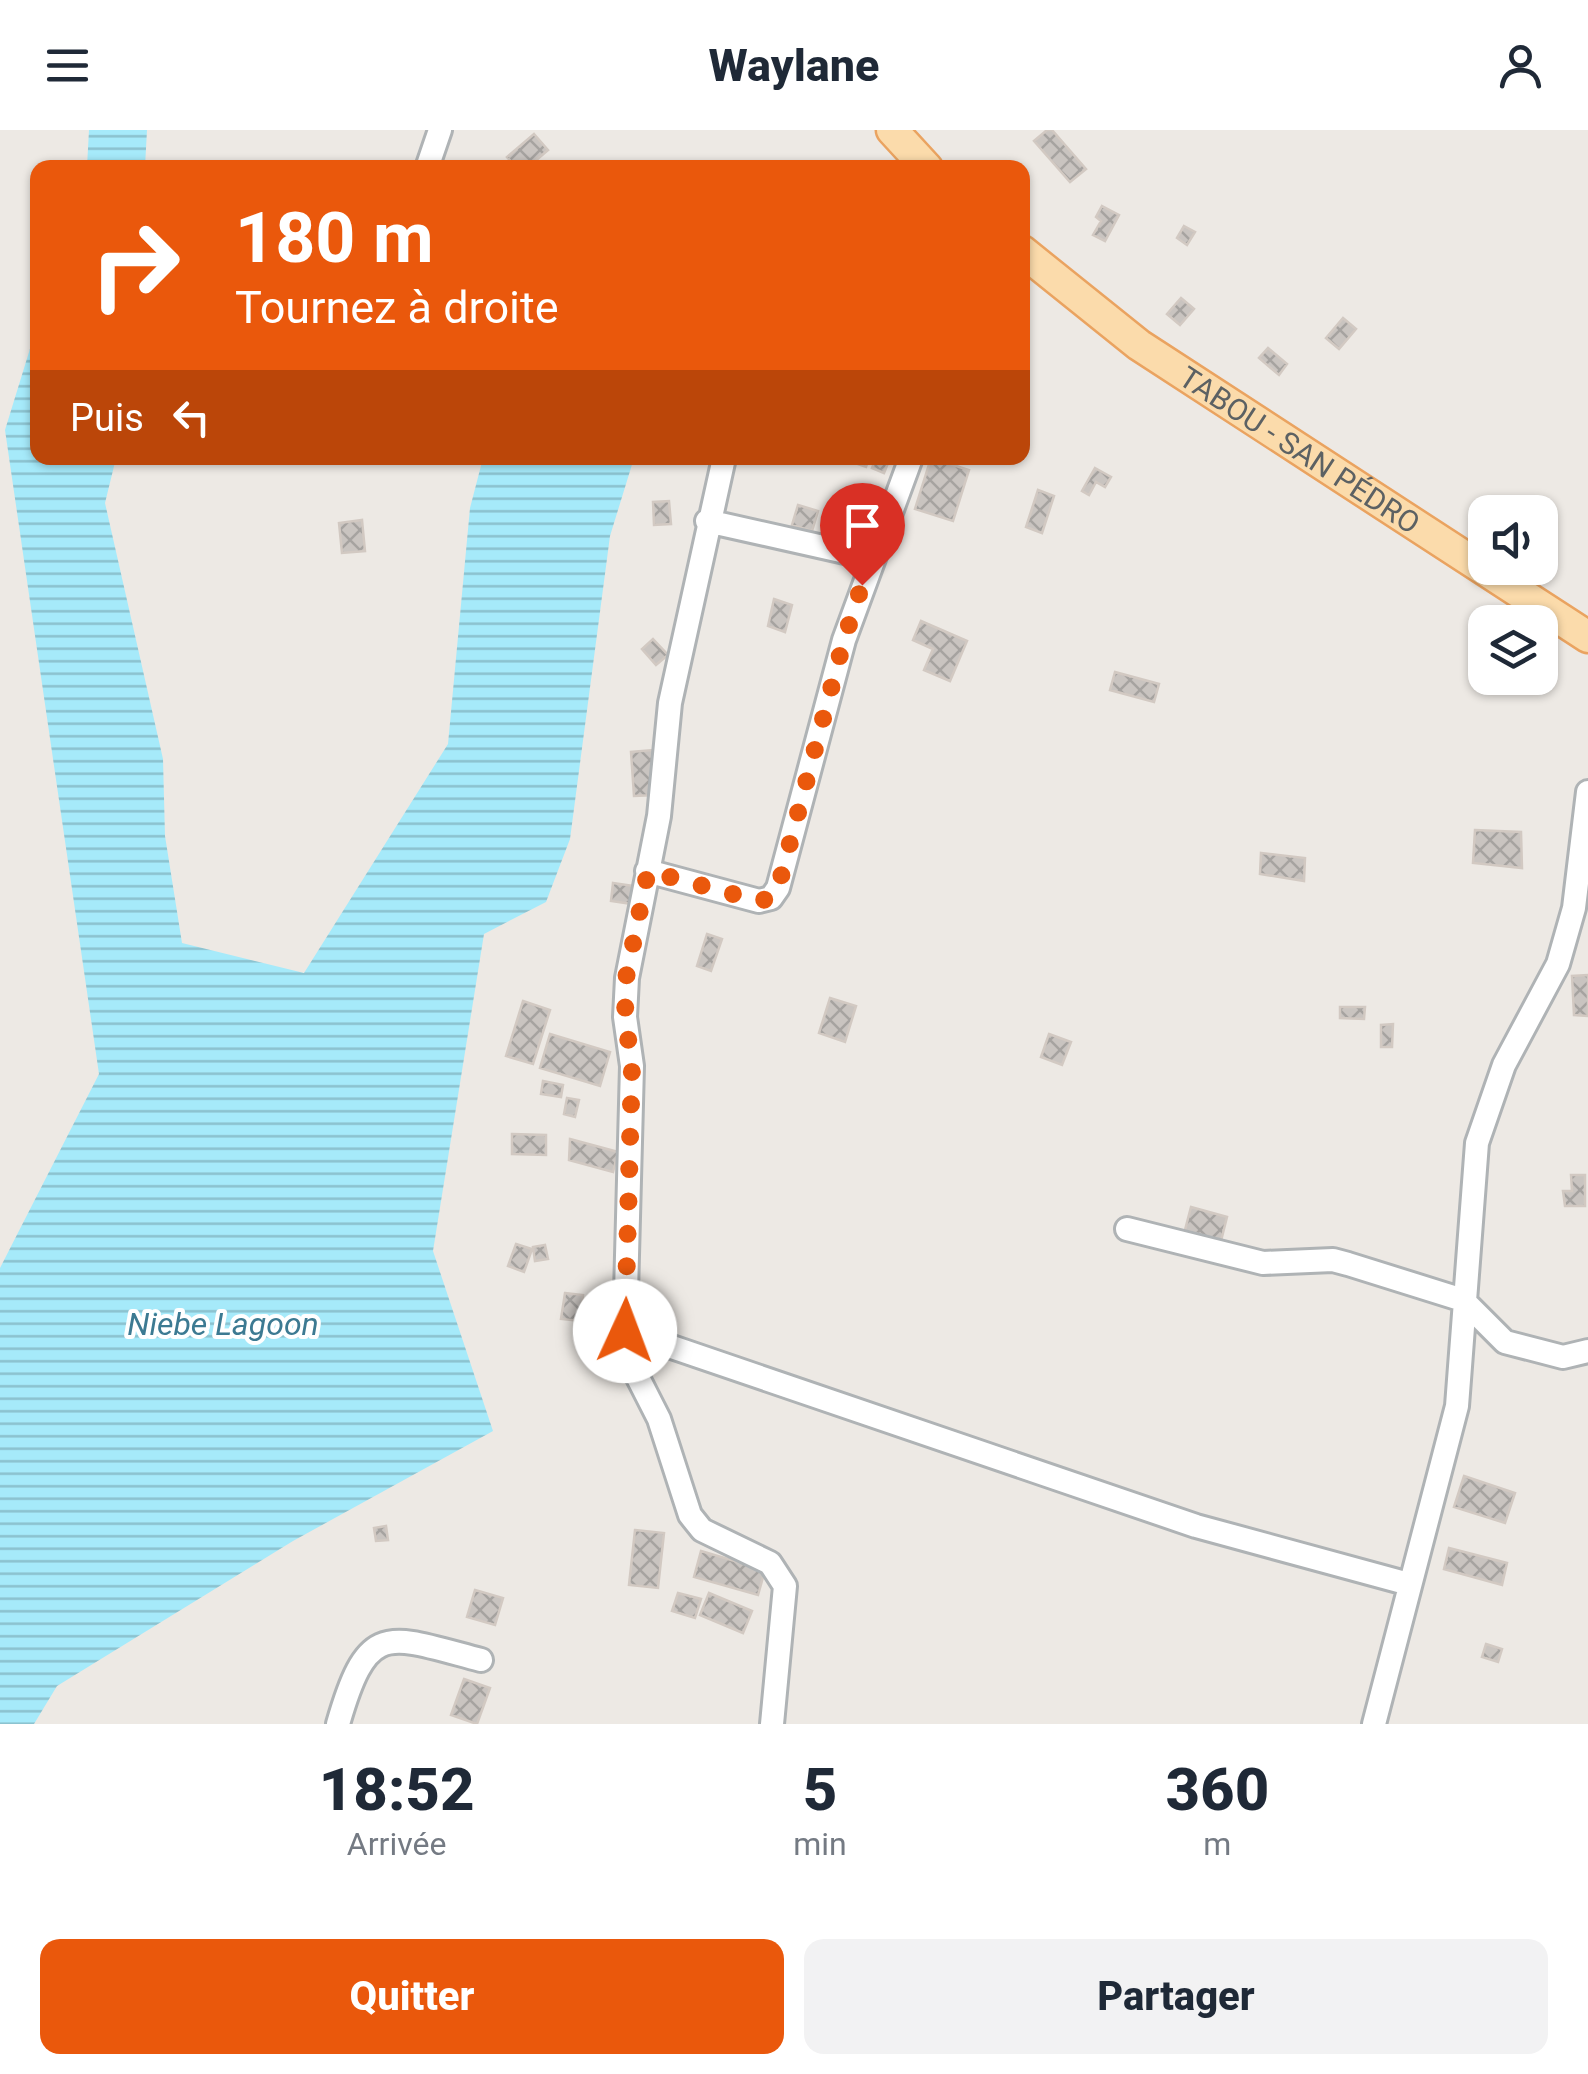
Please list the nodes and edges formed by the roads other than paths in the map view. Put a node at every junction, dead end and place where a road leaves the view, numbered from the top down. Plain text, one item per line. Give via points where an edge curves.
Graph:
1 (440, 130) edge
2 (892, 130) edge
3 (429, 160) edge
4 (920, 160) edge
5 (1030, 264) edge
6 (722, 465) edge
7 (907, 465) edge
8 (707, 521) junction
9 (872, 558) junction
10 (1588, 637) edge
11 (1588, 792) edge
12 (648, 871) junction
13 (1127, 1228) dead end
14 (1463, 1300) junction
15 (625, 1331) junction
16 (1588, 1351) edge
17 (1409, 1584) junction
18 (481, 1660) dead end
19 (775, 1723) edge
20 (338, 1724) edge
21 (1374, 1724) edge

1 - 3 street
2 - 4 main road
5 - 10 main road, TABOU - SAN PÉDRO via 1140,344
6 - 8 street
7 - 9 street
8 - 9 street
8 - 12 street via 670,703
9 - 12 street via 771,898 759,901
11 - 14 street via 1576,892 1558,964 1504,1064 1477,1142
12 - 15 street via 626,978 632,1066
13 - 14 street via 1263,1263 1333,1260
14 - 16 street via 1505,1342 1563,1357
14 - 17 street via 1457,1406
15 - 17 street via 1196,1526
15 - 19 street via 630,1362 663,1430 690,1515 702,1530 770,1563 786,1586
17 - 21 street
18 - 20 street via 395,1641 372,1648 356,1665

